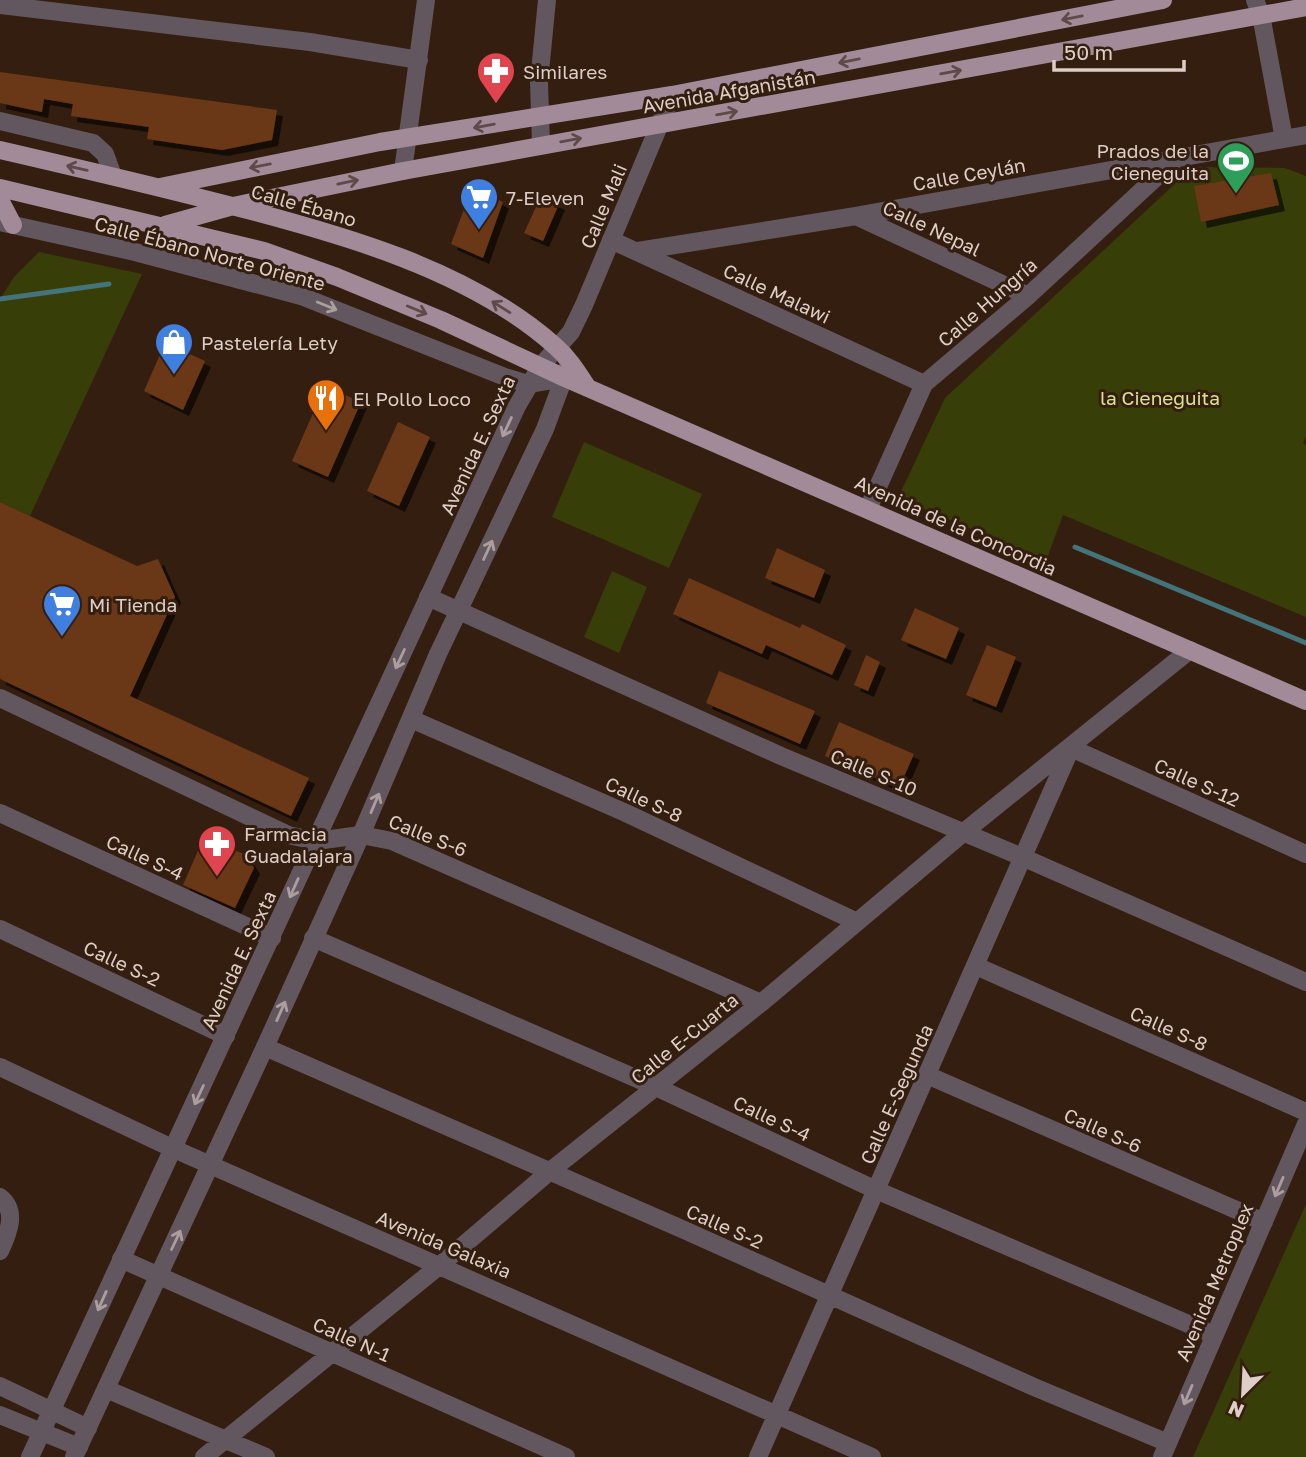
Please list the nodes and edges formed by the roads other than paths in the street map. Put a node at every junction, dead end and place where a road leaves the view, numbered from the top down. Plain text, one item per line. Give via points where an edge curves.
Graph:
1 (426, 0) edge
2 (547, 0) edge
3 (1163, 0) edge
4 (0, 5) edge
5 (1306, 7) edge
6 (1258, 8) edge
7 (419, 60) junction
8 (672, 95) junction
9 (539, 116) junction
10 (0, 121) edge
11 (660, 125) junction
12 (1306, 135) edge
13 (408, 139) junction
14 (1284, 139) junction
15 (541, 145) junction
16 (1306, 149) edge
17 (0, 150) edge
18 (1178, 158) junction
19 (403, 171) junction
20 (113, 176) junction
21 (160, 187) junction
22 (0, 188) edge
23 (0, 200) edge
24 (233, 206) junction
25 (856, 216) junction
26 (7, 224) edge
27 (162, 226) junction
28 (611, 240) junction
29 (638, 251) junction
30 (1028, 296) junction
31 (571, 332) junction
32 (556, 347) junction
33 (540, 367) junction
34 (567, 370) junction
35 (528, 384) junction
36 (924, 384) junction
37 (868, 509) junction
38 (428, 597) junction
39 (459, 612) junction
40 (1190, 650) junction
41 (0, 698) edge
42 (1306, 701) edge
43 (411, 719) junction
44 (1071, 748) junction
45 (0, 813) edge
46 (964, 832) junction
47 (361, 835) junction
48 (316, 841) junction
49 (1306, 854) edge
50 (1022, 857) junction
51 (857, 922) junction
52 (0, 929) edge
53 (272, 938) junction
54 (313, 938) junction
55 (976, 966) junction
56 (1306, 982) edge
57 (761, 1003) junction
58 (226, 1036) junction
59 (265, 1048) junction
60 (0, 1067) edge
61 (927, 1075) junction
62 (656, 1087) junction
63 (1306, 1112) edge
64 (1306, 1124) edge
65 (174, 1149) junction
66 (211, 1165) junction
67 (549, 1172) junction
68 (876, 1190) junction
69 (0, 1197) edge
70 (1264, 1222) junction
71 (0, 1251) edge
72 (121, 1259) junction
73 (439, 1266) junction
74 (158, 1277) junction
75 (829, 1296) junction
76 (1214, 1335) junction
77 (332, 1352) junction
78 (0, 1386) edge
79 (106, 1389) junction
80 (52, 1411) junction
81 (0, 1415) edge
82 (776, 1415) junction
83 (88, 1428) junction
84 (42, 1432) junction
85 (226, 1439) junction
86 (1165, 1450) edge
87 (77, 1452) edge
88 (30, 1457) edge
89 (204, 1457) edge
90 (266, 1457) edge
91 (566, 1457) edge
92 (758, 1457) edge
93 (872, 1457) edge

1 - 7 street
2 - 9 street
3 -> 8 main road, Avenida Afganistán
4 - 7 street via 310,42
5 - 6 main road, Avenida Afganistán
11 -> 6 main road, Avenida Afganistán
6 - 14 street
7 - 13 street
8 - 9 main road, Avenida Afganistán
8 - 11 street, Calle Mali
9 -> 13 main road, Avenida Afganistán
9 - 15 street
10 - 20 street via 93,143 105,154
15 -> 11 main road, Avenida Afganistán
11 - 28 street, Calle Mali
12 - 14 street, Calle Ceylán
13 - 19 street
13 -> 21 main road, Avenida Afganistán
14 - 16 street
14 - 18 street, Calle Ceylán
15 - 19 main road, Avenida Afganistán
20 -> 17 main road, Calle Ébano
18 - 25 street, Calle Ceylán
18 - 30 street, Calle Hungría
24 -> 19 main road, Avenida Afganistán
20 - 21 main road, Calle Ébano
21 - 24 main road, Calle Ébano
22 - 27 main road
23 - 26 main road
24 - 27 main road, Avenida Afganistán
32 -> 24 main road, Calle Ébano via 489,299 425,268 309,225
25 - 29 street, Calle Ceylán
25 - 30 street, Calle Nepal
26 -> 35 street, Calle Ébano Norte Oriente via 135,251 292,293
27 -> 33 main road via 264,251 337,277
28 - 29 street, Calle Malawi
28 - 31 street, Calle Mali
29 - 36 street, Calle Malawi
30 - 36 street, Calle Hungría
31 - 32 street, Calle Mali
31 - 34 street, Calle Mali
32 - 33 street, Calle Mali
32 - 34 main road, Calle Ébano
33 - 34 main road
33 - 35 street, Avenida E. Sexta
34 - 35 street, Calle Ébano Norte Oriente
34 - 37 main road, Avenida de la Concordia via 589,389
39 -> 34 street via 545,429
35 -> 38 street, Avenida E. Sexta
36 - 37 street, Calle Hungría
37 - 40 main road, Avenida de la Concordia
38 - 39 street, Calle S-10
38 -> 48 street, Avenida E. Sexta
39 - 43 street
39 - 46 street, Calle S-10
40 - 42 main road, Avenida de la Concordia
40 - 44 street, Calle E-Cuarta
41 - 48 street, Calle S-6 via 288,835
47 -> 43 street
43 - 51 street, Calle S-8 via 626,813
44 - 46 street, Calle E-Cuarta
44 - 49 street, Calle S-12
44 - 50 street, Calle E-Segunda
45 - 53 street, Calle S-4
46 - 50 street, Calle S-10
46 - 51 street, Calle E-Cuarta
47 - 48 street, Calle S-6
47 - 54 street
47 - 57 street, Calle S-6 via 392,841
48 -> 53 street, Avenida E. Sexta
50 - 55 street, Calle E-Segunda
50 - 56 street, Calle S-10
51 - 57 street, Calle E-Cuarta
52 - 58 street, Calle S-2
53 - 58 street, Avenida E. Sexta
59 -> 54 street
54 - 62 street, Calle S-4
55 - 61 street, Calle E-Segunda
55 - 63 street, Calle S-8
57 - 62 street, Calle E-Cuarta
58 -> 65 street, Avenida E. Sexta
59 - 66 street
59 - 67 street, Calle S-2
60 - 65 street, Avenida Galaxia
61 - 68 street, Calle E-Segunda
61 - 70 street, Calle S-6
62 - 67 street, Calle E-Cuarta
62 - 68 street, Calle S-4
64 -> 70 street, Avenida Metroplex
65 - 66 street, Avenida Galaxia
65 - 72 street, Avenida E. Sexta
66 - 73 street, Avenida Galaxia
74 -> 66 street
67 - 73 street, Calle E-Cuarta
67 - 75 street, Calle S-2
68 - 75 street, Calle E-Segunda
68 - 76 street, Calle S-4
69 - 71 street via 11,1215
70 - 76 street, Avenida Metroplex
72 - 74 street, Calle N-1
72 -> 80 street, Avenida E. Sexta
73 - 77 street, Calle E-Cuarta
73 - 82 street, Avenida Galaxia
74 - 77 street, Calle N-1
74 - 79 street
75 - 82 street, Calle E-Segunda
75 - 86 street, Calle S-2
76 -> 86 street, Avenida Metroplex
77 - 85 street, Calle E-Cuarta
77 - 91 street, Calle N-1
78 - 80 street
79 - 83 street
79 - 85 street
80 - 83 street
80 - 84 street, Avenida E. Sexta
81 - 84 street
82 - 92 street, Calle E-Segunda
82 - 93 street, Avenida Galaxia
83 - 87 street
84 - 87 street
84 - 88 street, Avenida E. Sexta
85 - 89 street, Calle E-Cuarta
85 - 90 street

